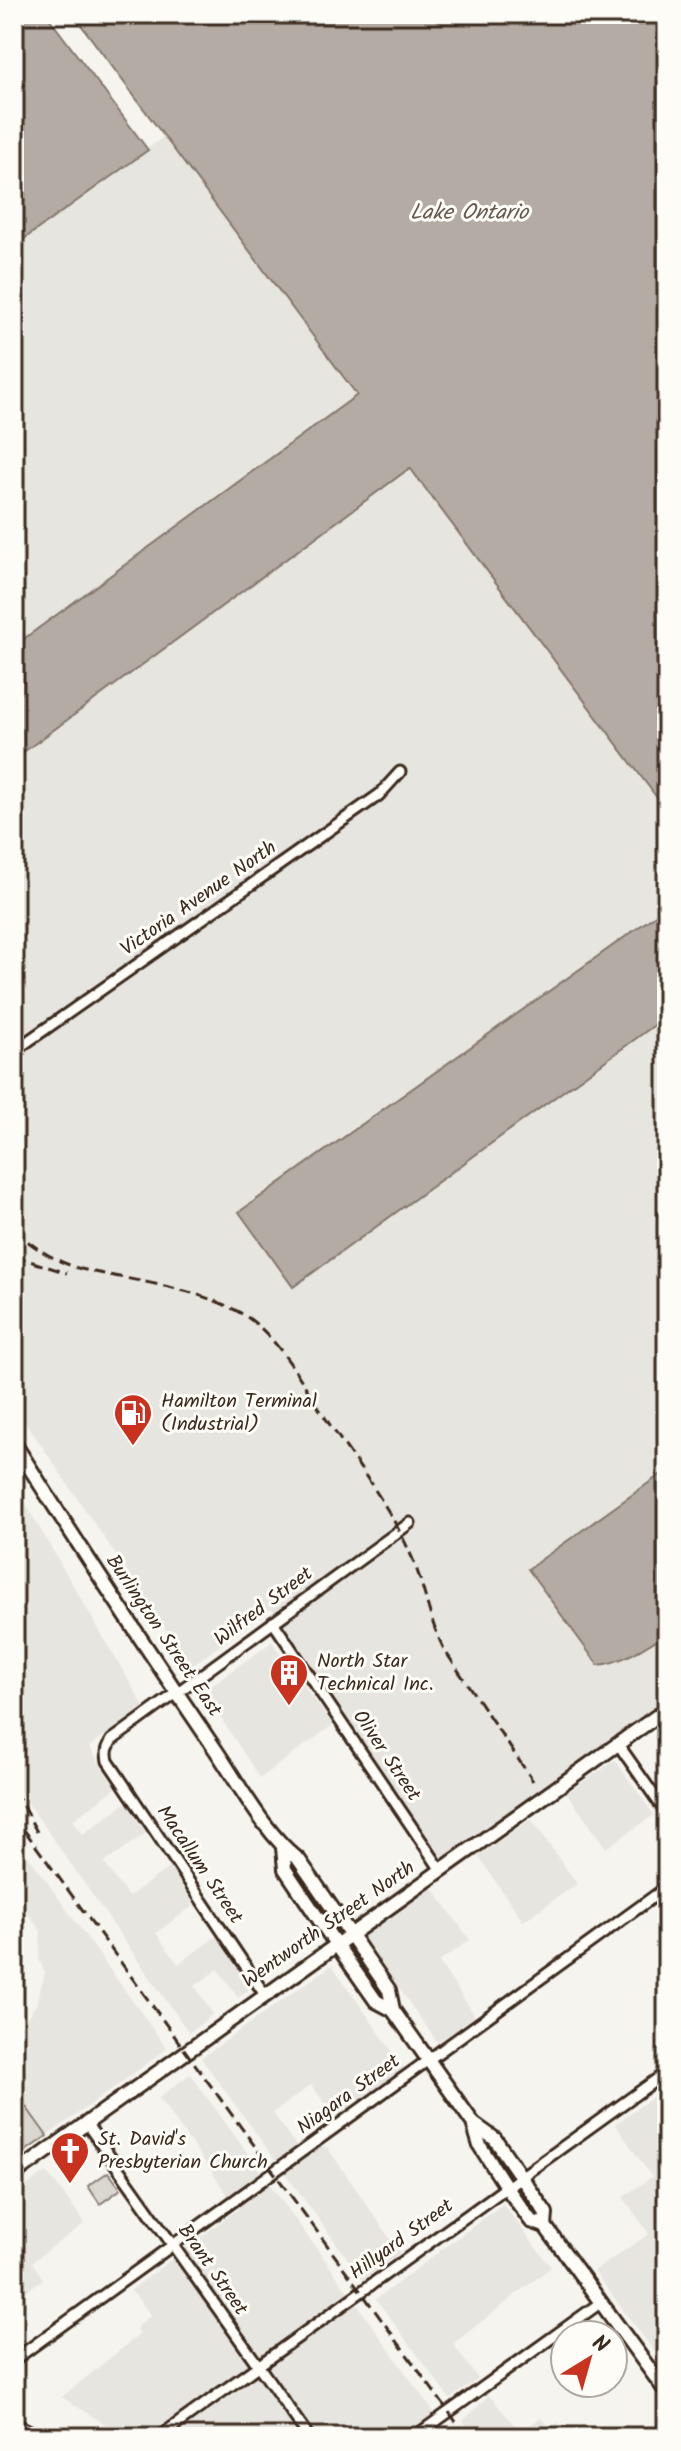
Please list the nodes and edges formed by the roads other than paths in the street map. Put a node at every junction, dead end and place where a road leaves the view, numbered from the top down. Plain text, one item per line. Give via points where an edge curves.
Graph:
1 (400, 772) dead end
2 (14, 1051) edge
3 (14, 1443) edge
4 (410, 1523) dead end
5 (273, 1622) junction
6 (177, 1693) junction
7 (667, 1709) edge
8 (618, 1744) junction
9 (106, 1753) joint
10 (667, 1814) edge
11 (283, 1848) junction
12 (441, 1870) junction
13 (667, 1887) edge
14 (350, 1935) junction
15 (336, 1944) junction
16 (265, 1995) junction
17 (393, 2010) junction
18 (428, 2060) junction
19 (667, 2072) edge
20 (86, 2123) junction
21 (473, 2123) junction
22 (14, 2175) edge
23 (521, 2177) junction
24 (507, 2188) junction
25 (545, 2226) junction
26 (172, 2244) junction
27 (600, 2303) junction
28 (14, 2360) edge
29 (258, 2366) junction
30 (667, 2393) edge
31 (14, 2423) edge
32 (41, 2437) edge
33 (159, 2437) edge
34 (309, 2437) edge
35 (414, 2437) edge

1 - 2 street, Victoria Avenue North via 379,795
3 - 6 main road, Burlington Street East
4 - 5 street, Wilfred Street
5 - 6 street, Wilfred Street
5 - 12 street, Oliver Street
6 - 9 street, Wilfred Street via 112,1740
6 - 11 main road, Burlington Street East
7 - 8 main road, Wentworth Street North
8 - 10 street
8 - 12 main road, Wentworth Street North
9 - 16 street, Macallum Street
11 - 14 main road, Burlington Street East via 299,1860
11 - 15 main road, Burlington Street East via 285,1869
12 - 14 main road, Wentworth Street North
13 - 18 street, Niagara Street
14 - 15 main road, Wentworth Street North
14 - 17 main road, Burlington Street East via 389,1990
15 - 16 main road, Wentworth Street North
15 - 17 main road, Burlington Street East via 376,2001
16 - 20 main road, Wentworth Street North
17 - 18 main road, Burlington Street East
18 - 21 main road, Burlington Street East
18 - 26 street, Niagara Street
19 - 23 street, Hillyard Street
20 - 22 main road, Wentworth Street North
20 - 26 street, Brant Street
21 - 23 main road, Burlington Street East via 495,2139
21 - 24 main road, Burlington Street East via 480,2146
23 - 24 street, Hillyard Street
23 - 25 main road, Burlington Street East via 546,2213
24 - 25 main road, Burlington Street East via 531,2221
24 - 29 street, Hillyard Street
25 - 27 main road, Burlington Street East
26 - 28 street, Niagara Street
26 - 29 street, Brant Street
27 - 30 main road, Burlington Street East
27 - 35 street
29 - 33 street, Hillyard Street
29 - 34 street, Brant Street
31 - 32 street

